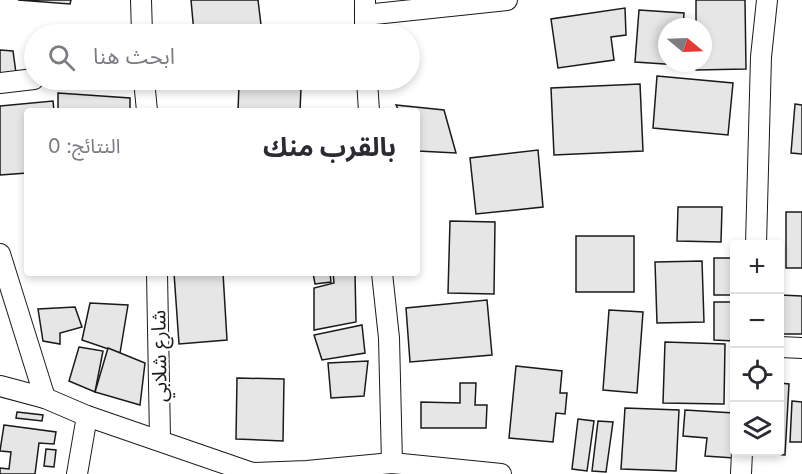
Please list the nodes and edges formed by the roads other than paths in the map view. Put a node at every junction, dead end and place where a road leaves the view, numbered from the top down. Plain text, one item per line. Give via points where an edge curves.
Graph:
1 (141, 0) edge
2 (507, 0) edge
3 (767, 0) edge
4 (365, 7) edge
5 (142, 24) edge
6 (365, 24) edge
7 (24, 80) edge
8 (0, 83) edge
9 (145, 90) edge
10 (368, 90) edge
11 (147, 108) edge
12 (369, 108) edge
13 (756, 240) edge
14 (0, 254) edge
15 (157, 276) edge
16 (382, 276) edge
17 (784, 347) edge
18 (802, 348) edge
19 (0, 386) edge
20 (45, 398) junction
21 (87, 416) junction
22 (160, 439) junction
23 (742, 456) edge
24 (392, 463) junction
25 (430, 470) edge
26 (462, 472) edge
27 (252, 473) edge
28 (77, 474) edge
29 (501, 474) edge
30 (741, 474) edge

1 - 5 street
2 - 4 street
3 - 13 street via 760,57
4 - 6 street
7 - 8 street
9 - 11 street
10 - 12 street
14 - 20 street
15 - 22 street, شارع شلابي
16 - 24 street via 389,338
17 - 18 street
19 - 20 street
20 - 21 street
21 - 22 street
21 - 28 street
22 - 27 street
23 - 30 street
24 - 25 street
24 - 27 street
25 - 26 street
26 - 29 street

